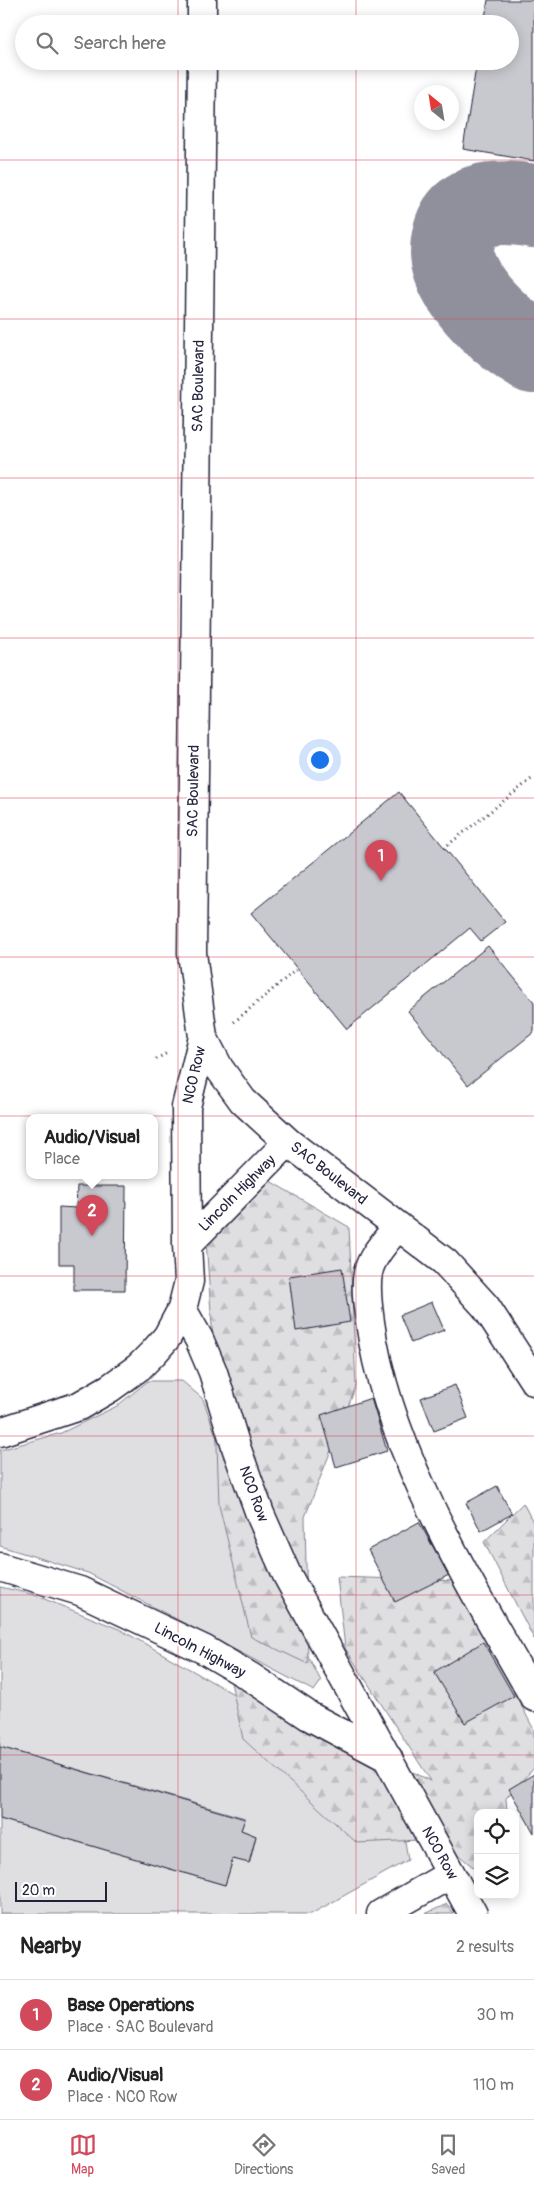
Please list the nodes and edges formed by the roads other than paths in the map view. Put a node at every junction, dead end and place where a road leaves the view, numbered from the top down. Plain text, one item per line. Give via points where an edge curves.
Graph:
1 (202, 0) edge
2 (202, 15) edge
3 (202, 70) edge
4 (203, 1037) junction
5 (288, 1142) junction
6 (398, 1226) junction
7 (187, 1244) junction
8 (182, 1309) junction
9 (534, 1381) edge
10 (0, 1432) edge
11 (0, 1567) edge
12 (534, 1698) edge
13 (388, 1758) junction
14 (451, 1874) junction
15 (381, 1914) edge
16 (473, 1914) edge

1 - 2 street
3 - 4 street, SAC Boulevard via 192,953
4 - 5 street, SAC Boulevard via 219,1068 243,1101
4 - 7 street, NCO Row via 186,1107
5 - 6 street, SAC Boulevard
5 - 7 street, Lincoln Highway
6 - 9 street, SAC Boulevard via 427,1246 468,1286 486,1307
6 - 12 street via 376,1254 368,1273 374,1353 416,1475
7 - 8 street, NCO Row via 189,1281
8 - 10 street via 168,1337 140,1367 110,1388 79,1406
8 - 13 street, NCO Row via 213,1372 236,1447 286,1576
11 - 13 street, Lincoln Highway via 80,1592 205,1650 309,1716
13 - 14 street, NCO Row
14 - 15 street
14 - 16 street, NCO Row

